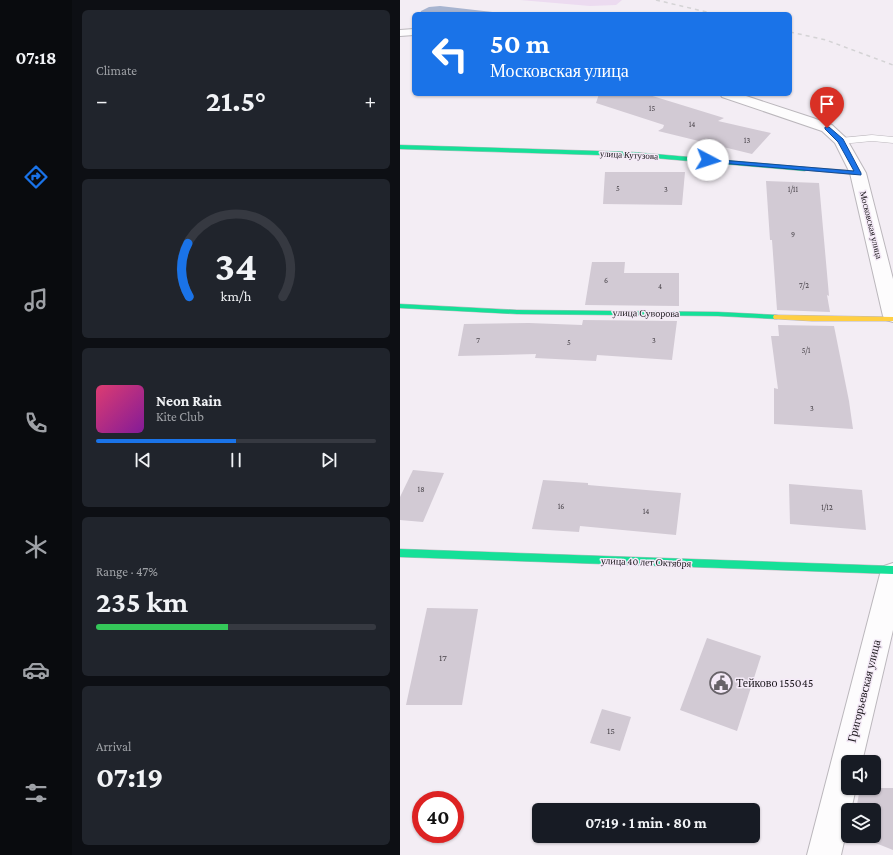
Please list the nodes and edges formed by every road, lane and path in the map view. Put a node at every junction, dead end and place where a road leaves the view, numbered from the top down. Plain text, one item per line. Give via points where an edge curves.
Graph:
1 (412, 32) edge
2 (400, 33) edge
3 (733, 96) edge
4 (893, 140) edge
5 (841, 141) junction
6 (400, 147) edge
7 (858, 173) junction
8 (400, 306) edge
9 (893, 317) edge
10 (400, 553) edge
11 (893, 570) edge
12 (893, 574) edge
13 (824, 855) edge

1 - 2 street
3 - 5 street, Московская улица via 808,120 827,128
4 - 5 lane via 872,138
5 - 7 street, Московская улица
6 - 7 street, улица Кутузова via 631,154
7 - 9 street, Московская улица
8 - 9 street, улица Суворова via 517,312 718,314 812,319
10 - 11 street, улица 40 лет Октября
12 - 13 street, Григорьевская улица

